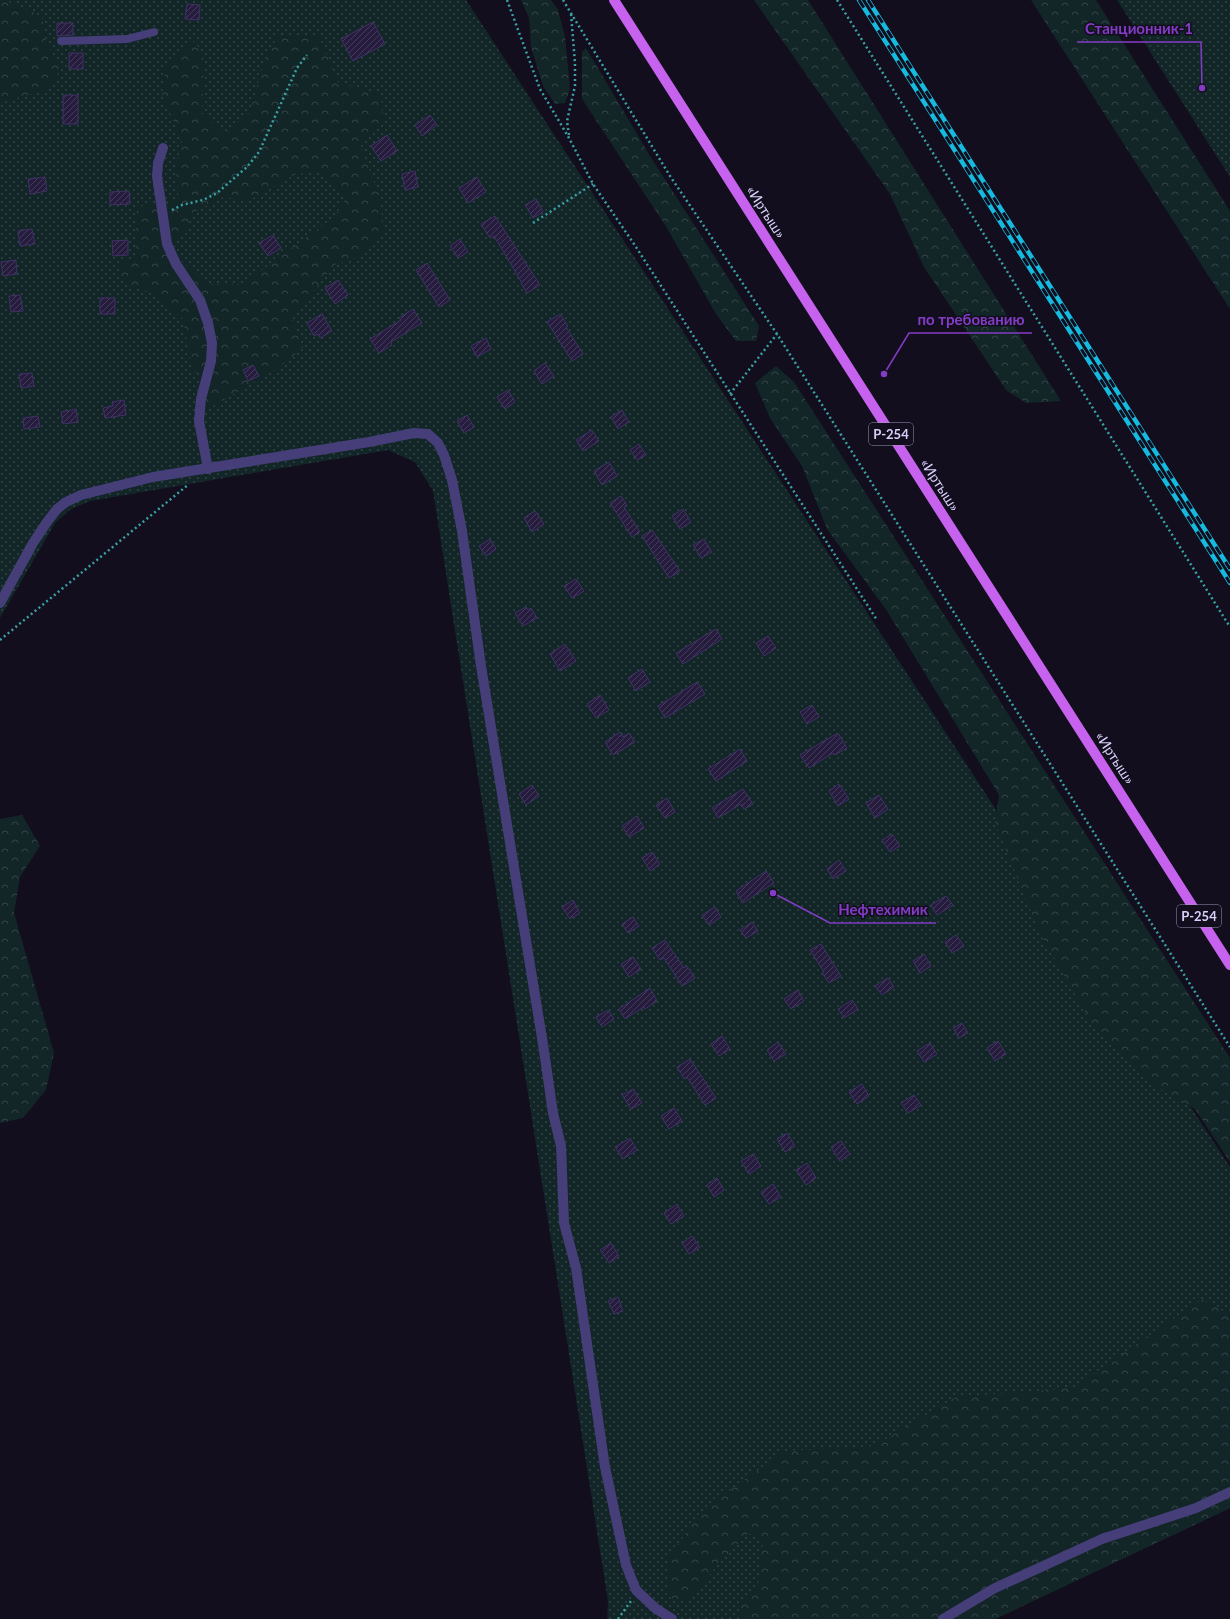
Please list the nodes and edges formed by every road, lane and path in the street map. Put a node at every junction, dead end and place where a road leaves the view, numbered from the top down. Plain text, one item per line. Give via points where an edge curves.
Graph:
1 (507, 0) edge
2 (563, 0) edge
3 (614, 0) edge
4 (837, 0) edge
5 (571, 12) junction
6 (154, 32) dead end
7 (61, 41) dead end
8 (307, 55) dead end
9 (569, 138) junction
10 (163, 148) dead end
11 (593, 184) junction
12 (162, 217) junction
13 (533, 223) dead end
14 (777, 334) junction
15 (730, 394) junction
16 (208, 469) junction
17 (190, 483) dead end
18 (0, 603) edge
19 (877, 620) dead end
20 (1230, 627) edge
21 (0, 640) edge
22 (1230, 965) edge
23 (1230, 1047) edge
24 (1230, 1492) edge
25 (636, 1590) junction
26 (618, 1619) edge
27 (672, 1619) edge
28 (943, 1619) edge

1 - 9 path via 540,89
2 - 5 path
3 - 22 main road, «Иртыш» / Р-254
4 - 20 path
5 - 9 path via 575,63 574,86 567,121
5 - 14 path via 670,176
6 - 7 lane via 128,39
8 - 12 path via 297,68 259,152 247,166 217,193 182,205
9 - 11 path
10 - 12 street via 157,176
11 - 13 path
11 - 15 path
12 - 16 street via 167,244 176,264 200,300 212,343 211,362 198,421
14 - 15 path
14 - 23 path
15 - 19 path
16 - 18 street via 113,486 66,502 46,522
16 - 25 street via 414,433 428,434 438,443 444,455 452,480 462,531 481,666 544,1044 553,1113 561,1146 564,1223 576,1268 605,1467 626,1565
17 - 21 path
24 - 28 street via 1196,1508 1102,1539 995,1588
25 - 26 path
25 - 27 street via 655,1608

